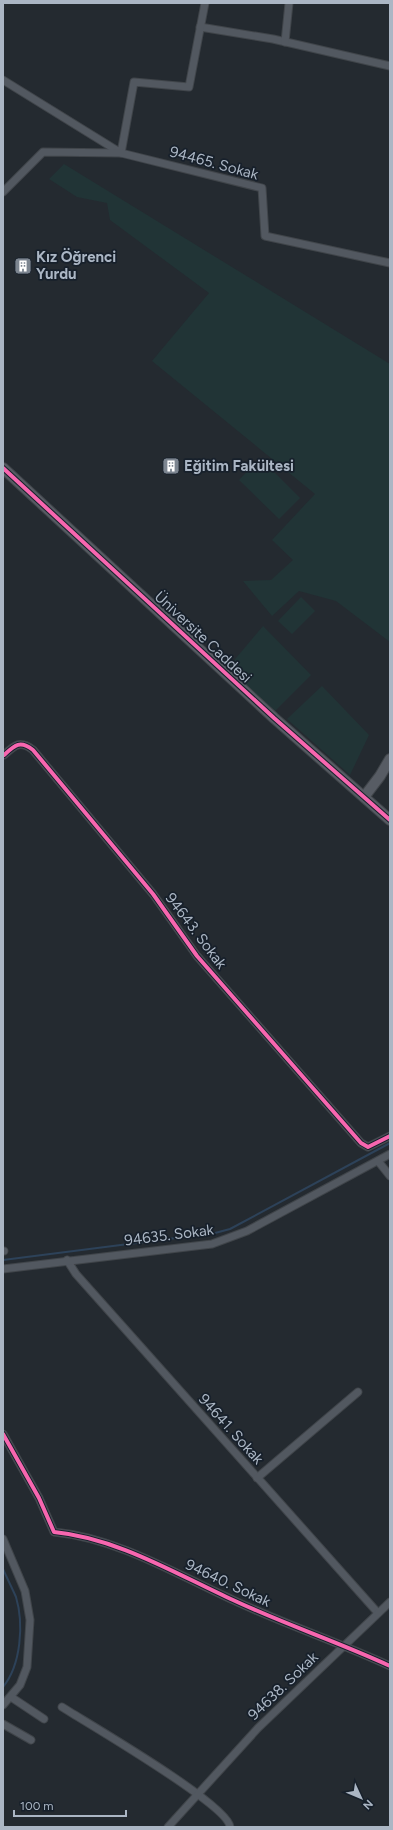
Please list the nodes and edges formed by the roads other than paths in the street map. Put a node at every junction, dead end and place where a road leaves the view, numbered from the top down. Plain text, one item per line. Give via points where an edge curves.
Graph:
1 (205, 3) edge
2 (289, 3) edge
3 (200, 27) junction
4 (285, 42) junction
5 (390, 66) edge
6 (3, 80) edge
7 (121, 153) junction
8 (3, 192) edge
9 (390, 263) edge
10 (3, 468) edge
11 (4, 754) dead end
12 (390, 759) edge
13 (364, 797) junction
14 (390, 820) edge
15 (390, 1136) edge
16 (390, 1154) edge
17 (378, 1161) junction
18 (390, 1176) edge
19 (67, 1260) junction
20 (3, 1269) edge
21 (358, 1392) dead end
22 (3, 1434) edge
23 (257, 1478) junction
24 (3, 1539) edge
25 (390, 1602) edge
26 (378, 1613) junction
27 (345, 1645) junction
28 (390, 1666) edge
29 (11, 1697) junction
30 (3, 1705) edge
31 (62, 1707) dead end
32 (44, 1719) dead end
33 (3, 1724) edge
34 (31, 1740) dead end
35 (198, 1793) junction
36 (168, 1827) edge
37 (230, 1827) edge

1 - 3 street
2 - 4 street
3 - 4 street
3 - 7 street via 189,87 134,82
4 - 5 street
6 - 7 street
7 - 8 street, 94465. Sokak via 43,152
7 - 9 street, 94465. Sokak via 262,188 265,236
10 - 13 street, Üniversite Caddesi via 274,718
11 - 15 street, 94643. Sokak via 20,744 33,750 153,894 214,976 356,1137 368,1147
12 - 13 street
13 - 14 street, Üniversite Caddesi
16 - 17 street, 94635. Sokak
17 - 18 street
17 - 19 street, 94635. Sokak via 224,1241
19 - 20 street, 94635. Sokak
19 - 23 street, 94641. Sokak via 76,1274
21 - 23 street
22 - 27 street, 94640. Sokak via 39,1498 54,1532 73,1534 110,1545 233,1600
23 - 26 street, 94641. Sokak
24 - 29 street via 26,1591 30,1620 27,1667 20,1685
25 - 26 street, 94638. Sokak
26 - 27 street, 94638. Sokak
27 - 28 street, 94640. Sokak
27 - 35 street, 94638. Sokak via 258,1728
29 - 30 street
29 - 32 street
31 - 35 street
33 - 34 street
35 - 36 street, 94638. Sokak
35 - 37 street via 228,1820

